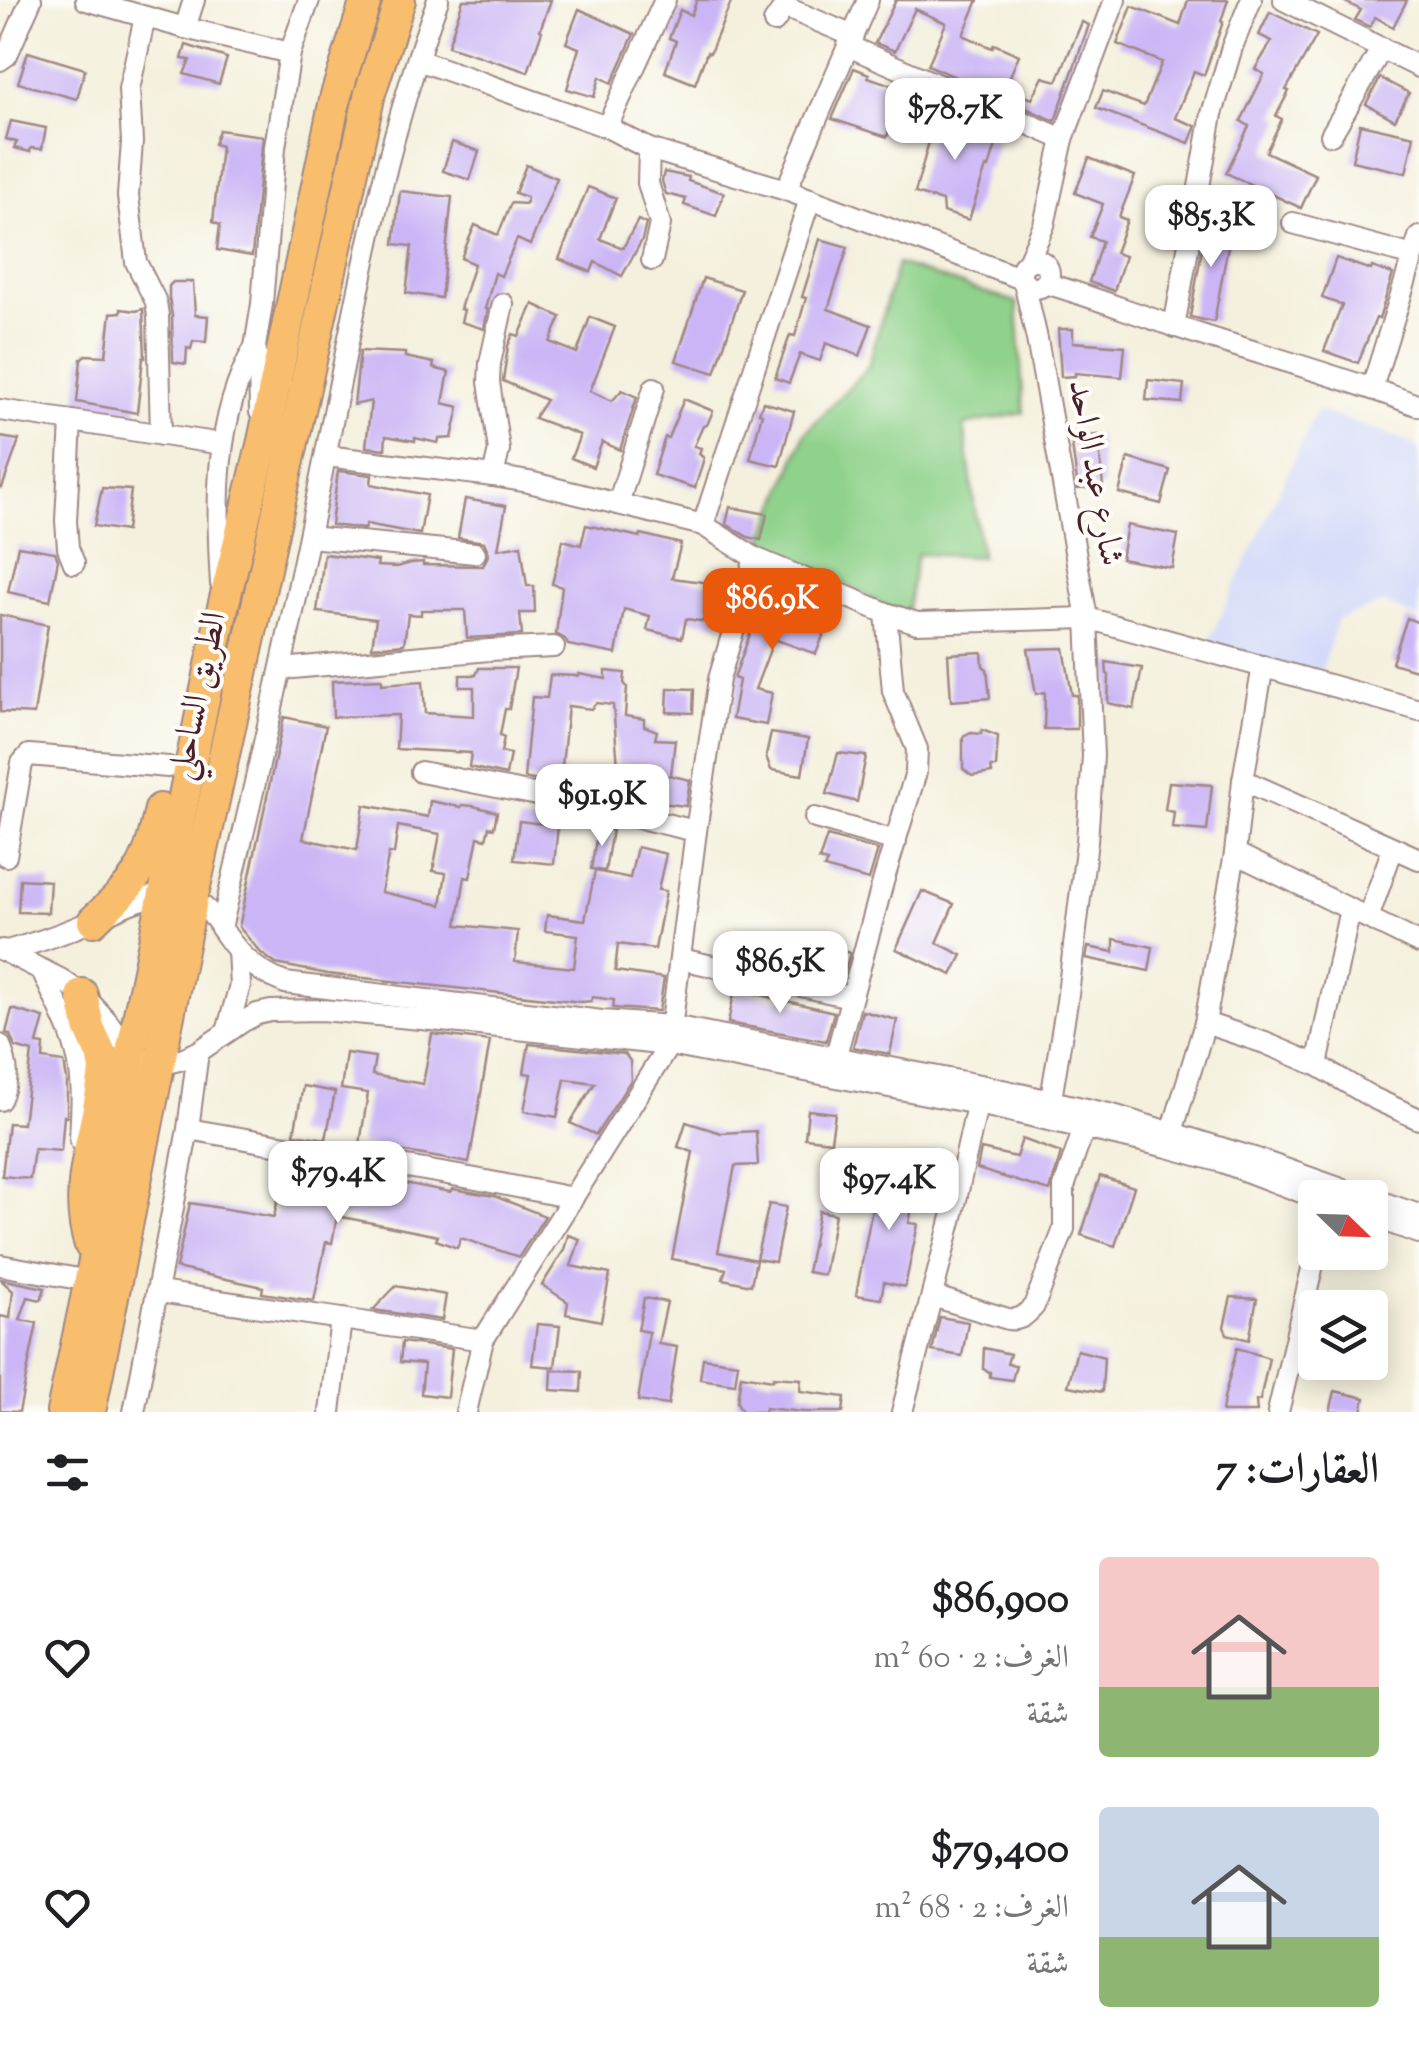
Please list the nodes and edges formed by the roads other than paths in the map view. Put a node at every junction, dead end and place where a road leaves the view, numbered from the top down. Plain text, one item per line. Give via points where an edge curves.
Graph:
1 (32, 0) edge
2 (86, 0) edge
3 (194, 0) edge
4 (309, 0) edge
5 (366, 0) edge
6 (400, 0) edge
7 (420, 0) edge
8 (438, 0) edge
9 (665, 0) edge
10 (868, 0) edge
11 (1115, 0) edge
12 (1251, 0) edge
13 (1284, 0) edge
14 (145, 17) junction
15 (774, 22) dead end
16 (185, 28) junction
17 (851, 41) junction
18 (1382, 48) junction
19 (290, 53) junction
20 (0, 60) edge
21 (418, 60) junction
22 (1419, 67) edge
23 (370, 93) junction
24 (606, 127) junction
25 (1331, 135) dead end
26 (1062, 138) junction
27 (648, 149) junction
28 (786, 190) junction
29 (810, 200) junction
30 (1293, 223) dead end
31 (1416, 246) edge
32 (652, 260) dead end
33 (1035, 274) junction
34 (503, 304) dead end
35 (1174, 326) junction
36 (255, 347) junction
37 (654, 388) dead end
38 (1372, 388) junction
39 (1419, 406) edge
40 (0, 410) edge
41 (71, 421) junction
42 (161, 435) junction
43 (262, 441) junction
44 (222, 444) junction
45 (326, 456) junction
46 (494, 476) junction
47 (618, 504) junction
48 (703, 524) junction
49 (309, 537) junction
50 (475, 553) dead end
51 (755, 558) junction
52 (74, 563) dead end
53 (223, 606) junction
54 (886, 612) junction
55 (1086, 618) junction
56 (554, 648) dead end
57 (212, 661) junction
58 (1263, 666) junction
59 (282, 669) junction
60 (1419, 710) edge
61 (168, 767) junction
62 (420, 772) dead end
63 (1243, 780) junction
64 (815, 818) dead end
65 (696, 832) junction
66 (896, 841) junction
67 (1393, 848) junction
68 (1235, 853) junction
69 (6, 856) dead end
70 (1419, 859) edge
71 (178, 897) junction
72 (1359, 914) junction
73 (92, 921) junction
74 (222, 928) junction
75 (1419, 943) edge
76 (3, 950) edge
77 (238, 950) junction
78 (681, 959) junction
79 (42, 970) junction
80 (82, 994) junction
81 (850, 997) junction
82 (1205, 1023) junction
83 (227, 1032) junction
84 (670, 1036) junction
85 (0, 1045) edge
86 (198, 1052) junction
87 (835, 1058) junction
88 (144, 1059) junction
89 (1317, 1065) junction
90 (979, 1094) junction
91 (0, 1100) edge
92 (1050, 1110) junction
93 (1419, 1119) edge
94 (1084, 1128) junction
95 (188, 1129) junction
96 (1172, 1132) junction
97 (1298, 1183) edge
98 (1298, 1185) edge
99 (83, 1187) junction
100 (573, 1198) junction
101 (1388, 1205) edge
102 (1419, 1215) edge
103 (1388, 1222) edge
104 (1419, 1232) edge
105 (0, 1265) edge
106 (93, 1268) junction
107 (1312, 1270) edge
108 (159, 1292) junction
109 (932, 1296) junction
110 (341, 1319) junction
111 (484, 1340) junction
112 (62, 1412) edge
113 (90, 1412) edge
114 (134, 1412) edge
115 (330, 1412) edge
116 (466, 1412) edge
117 (902, 1412) edge
118 (1278, 1412) edge

1 - 20 street
2 - 14 street
3 - 16 street
4 - 19 street
5 - 43 highway, الطريق الساحلي via 336,95
6 - 23 highway, الطريق الساحلي
7 - 23 highway via 399,51
8 - 21 street
9 - 24 street
10 - 17 street
11 - 26 street, شارع عبد الواحد
12 - 35 street via 1212,114
13 - 18 street
14 - 16 street
14 - 42 street via 130,73 128,196 136,262 158,316
15 - 17 street via 787,8
16 - 19 street
17 - 26 street
17 - 28 street
18 - 22 street
18 - 25 street
19 - 36 street
21 - 24 street
21 - 45 street via 385,168
23 - 71 highway, الطريق الساحلي
24 - 27 street
26 - 33 street, شارع عبد الواحد
27 - 28 street
27 - 32 street via 648,184 660,224
28 - 29 street
29 - 33 street via 991,269
29 - 48 street
30 - 31 street
31 - 38 street
33 - 35 street
33 - 55 street, شارع عبد الواحد via 1038,340
34 - 46 street via 489,382 499,450
35 - 38 street
36 - 43 street
36 - 44 street
37 - 47 street
38 - 39 street
40 - 41 street
41 - 42 street
41 - 52 street via 66,521
42 - 44 street
43 - 53 highway, الطريق الساحلي
44 - 53 street
45 - 46 street
45 - 49 street
46 - 47 street
47 - 48 street
48 - 51 street
49 - 50 street
49 - 59 street
51 - 54 street
51 - 65 street via 720,679
53 - 57 highway, الطريق الساحلي
54 - 55 street via 917,623
54 - 66 street via 893,691 917,749
55 - 58 street
55 - 92 street, شارع عبد الواحد via 1094,756
56 - 59 street
57 - 61 highway via 187,684
57 - 71 highway, الطريق الساحلي
58 - 60 street
58 - 63 street
59 - 74 street
61 - 69 street via 29,755 22,762
61 - 73 highway via 145,864
62 - 65 street
63 - 67 street
63 - 68 street
64 - 66 street
65 - 78 street
66 - 81 street
67 - 70 street
67 - 72 street
68 - 72 street
68 - 82 street
71 - 73 street via 147,896
71 - 74 street via 209,911
71 - 88 highway, الطريق الساحلي
72 - 75 street
72 - 89 street
73 - 76 street
74 - 77 street
76 - 79 street
77 - 83 street via 240,986
77 - 84 street via 251,966 285,982 602,1021
78 - 81 street
78 - 84 street
79 - 80 street
79 - 99 street via 79,1063
80 - 88 street
80 - 99 highway via 104,1068
81 - 87 street
82 - 89 street
82 - 96 street
83 - 84 street via 271,1010 322,1010
83 - 86 street
84 - 87 street
84 - 90 street
84 - 100 street
85 - 91 street via 8,1082
86 - 88 street via 179,1060
86 - 95 street
87 - 90 street
88 - 106 highway, الطريق الساحلي
88 - 113 highway, الطريق الساحلي
89 - 93 street
90 - 92 street
90 - 109 street
92 - 94 street
92 - 96 street
94 - 98 street
94 - 109 street via 1064,1187 1064,1229 1028,1314 1008,1319
95 - 100 street
95 - 108 street
96 - 97 street
99 - 106 highway
100 - 111 street
101 - 102 street
103 - 104 street
105 - 106 street
106 - 112 highway, الطريق الساحلي
107 - 118 street
108 - 110 street
108 - 114 street
109 - 117 street
110 - 111 street
110 - 115 street
111 - 116 street

